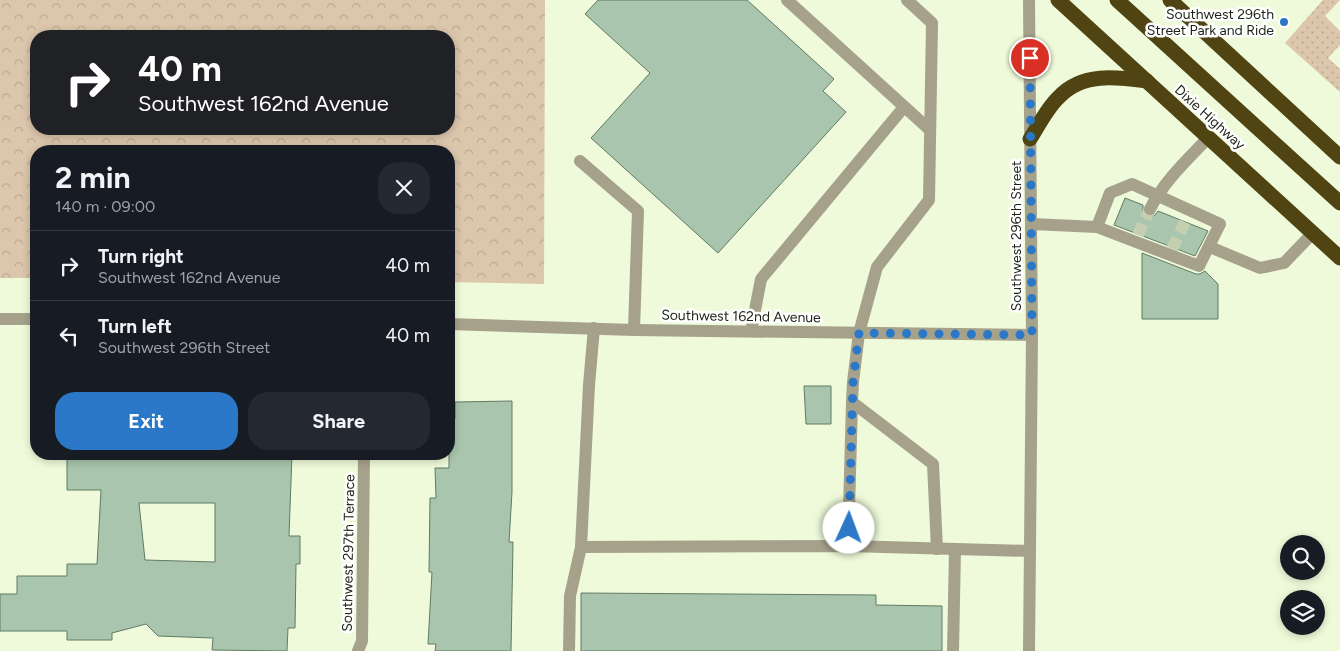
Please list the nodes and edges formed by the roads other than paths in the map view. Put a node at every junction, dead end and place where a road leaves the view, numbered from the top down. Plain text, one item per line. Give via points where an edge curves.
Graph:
1 (787, 0) edge
2 (906, 0) edge
3 (1029, 0) edge
4 (1058, 0) edge
5 (1117, 0) edge
6 (1170, 0) edge
7 (1147, 81) junction
8 (904, 107) junction
9 (930, 130) junction
10 (1209, 137) junction
11 (1030, 139) junction
12 (1340, 157) edge
13 (580, 161) dead end
14 (1157, 196) junction
15 (1340, 204) edge
16 (1150, 208) tunnel mouth
17 (1032, 224) junction
18 (1097, 227) junction
19 (1313, 233) junction
20 (1210, 247) junction
21 (1340, 258) edge
22 (0, 319) edge
23 (30, 319) edge
24 (455, 324) edge
25 (594, 328) junction
26 (634, 330) junction
27 (751, 331) junction
28 (859, 333) junction
29 (1032, 335) junction
30 (852, 402) junction
31 (364, 460) edge
32 (848, 546) junction
33 (581, 547) junction
34 (937, 550) junction
35 (955, 550) junction
36 (1030, 551) junction
37 (358, 651) edge
38 (568, 651) edge
39 (954, 651) edge
40 (1029, 651) edge

1 - 8 street
2 - 9 street via 932,23
3 - 11 street, Southwest 296th Street
4 - 7 highway, Dixie Highway
5 - 15 highway
6 - 12 highway
7 - 10 highway, Dixie Highway
7 - 11 highway via 1118,77 1081,82 1058,97
8 - 9 street
8 - 27 street via 761,280
9 - 28 street via 929,200 877,267
10 - 14 street
10 - 19 highway, Dixie Highway
11 - 17 street, Southwest 296th Street
13 - 26 street via 638,211
14 - 16 street
14 - 18 street via 1132,184 1110,193
14 - 20 street via 1188,216 1220,224
17 - 18 street
17 - 29 street, Southwest 296th Street
18 - 20 street via 1137,238 1199,266
19 - 20 street via 1284,263 1260,268
19 - 21 highway, Dixie Highway
22 - 23 street
24 - 25 street, Southwest 162nd Avenue
25 - 26 street, Southwest 162nd Avenue
25 - 33 street
26 - 27 street, Southwest 162nd Avenue
27 - 28 street, Southwest 162nd Avenue
28 - 29 street, Southwest 162nd Avenue
28 - 30 street
29 - 36 street, Southwest 296th Street
30 - 32 street
30 - 34 street via 933,464
31 - 37 street, Southwest 297th Terrace via 362,641
32 - 33 street
32 - 34 street
33 - 38 street via 570,596
34 - 35 street
35 - 36 street
35 - 39 street
36 - 40 street, Southwest 296th Street

